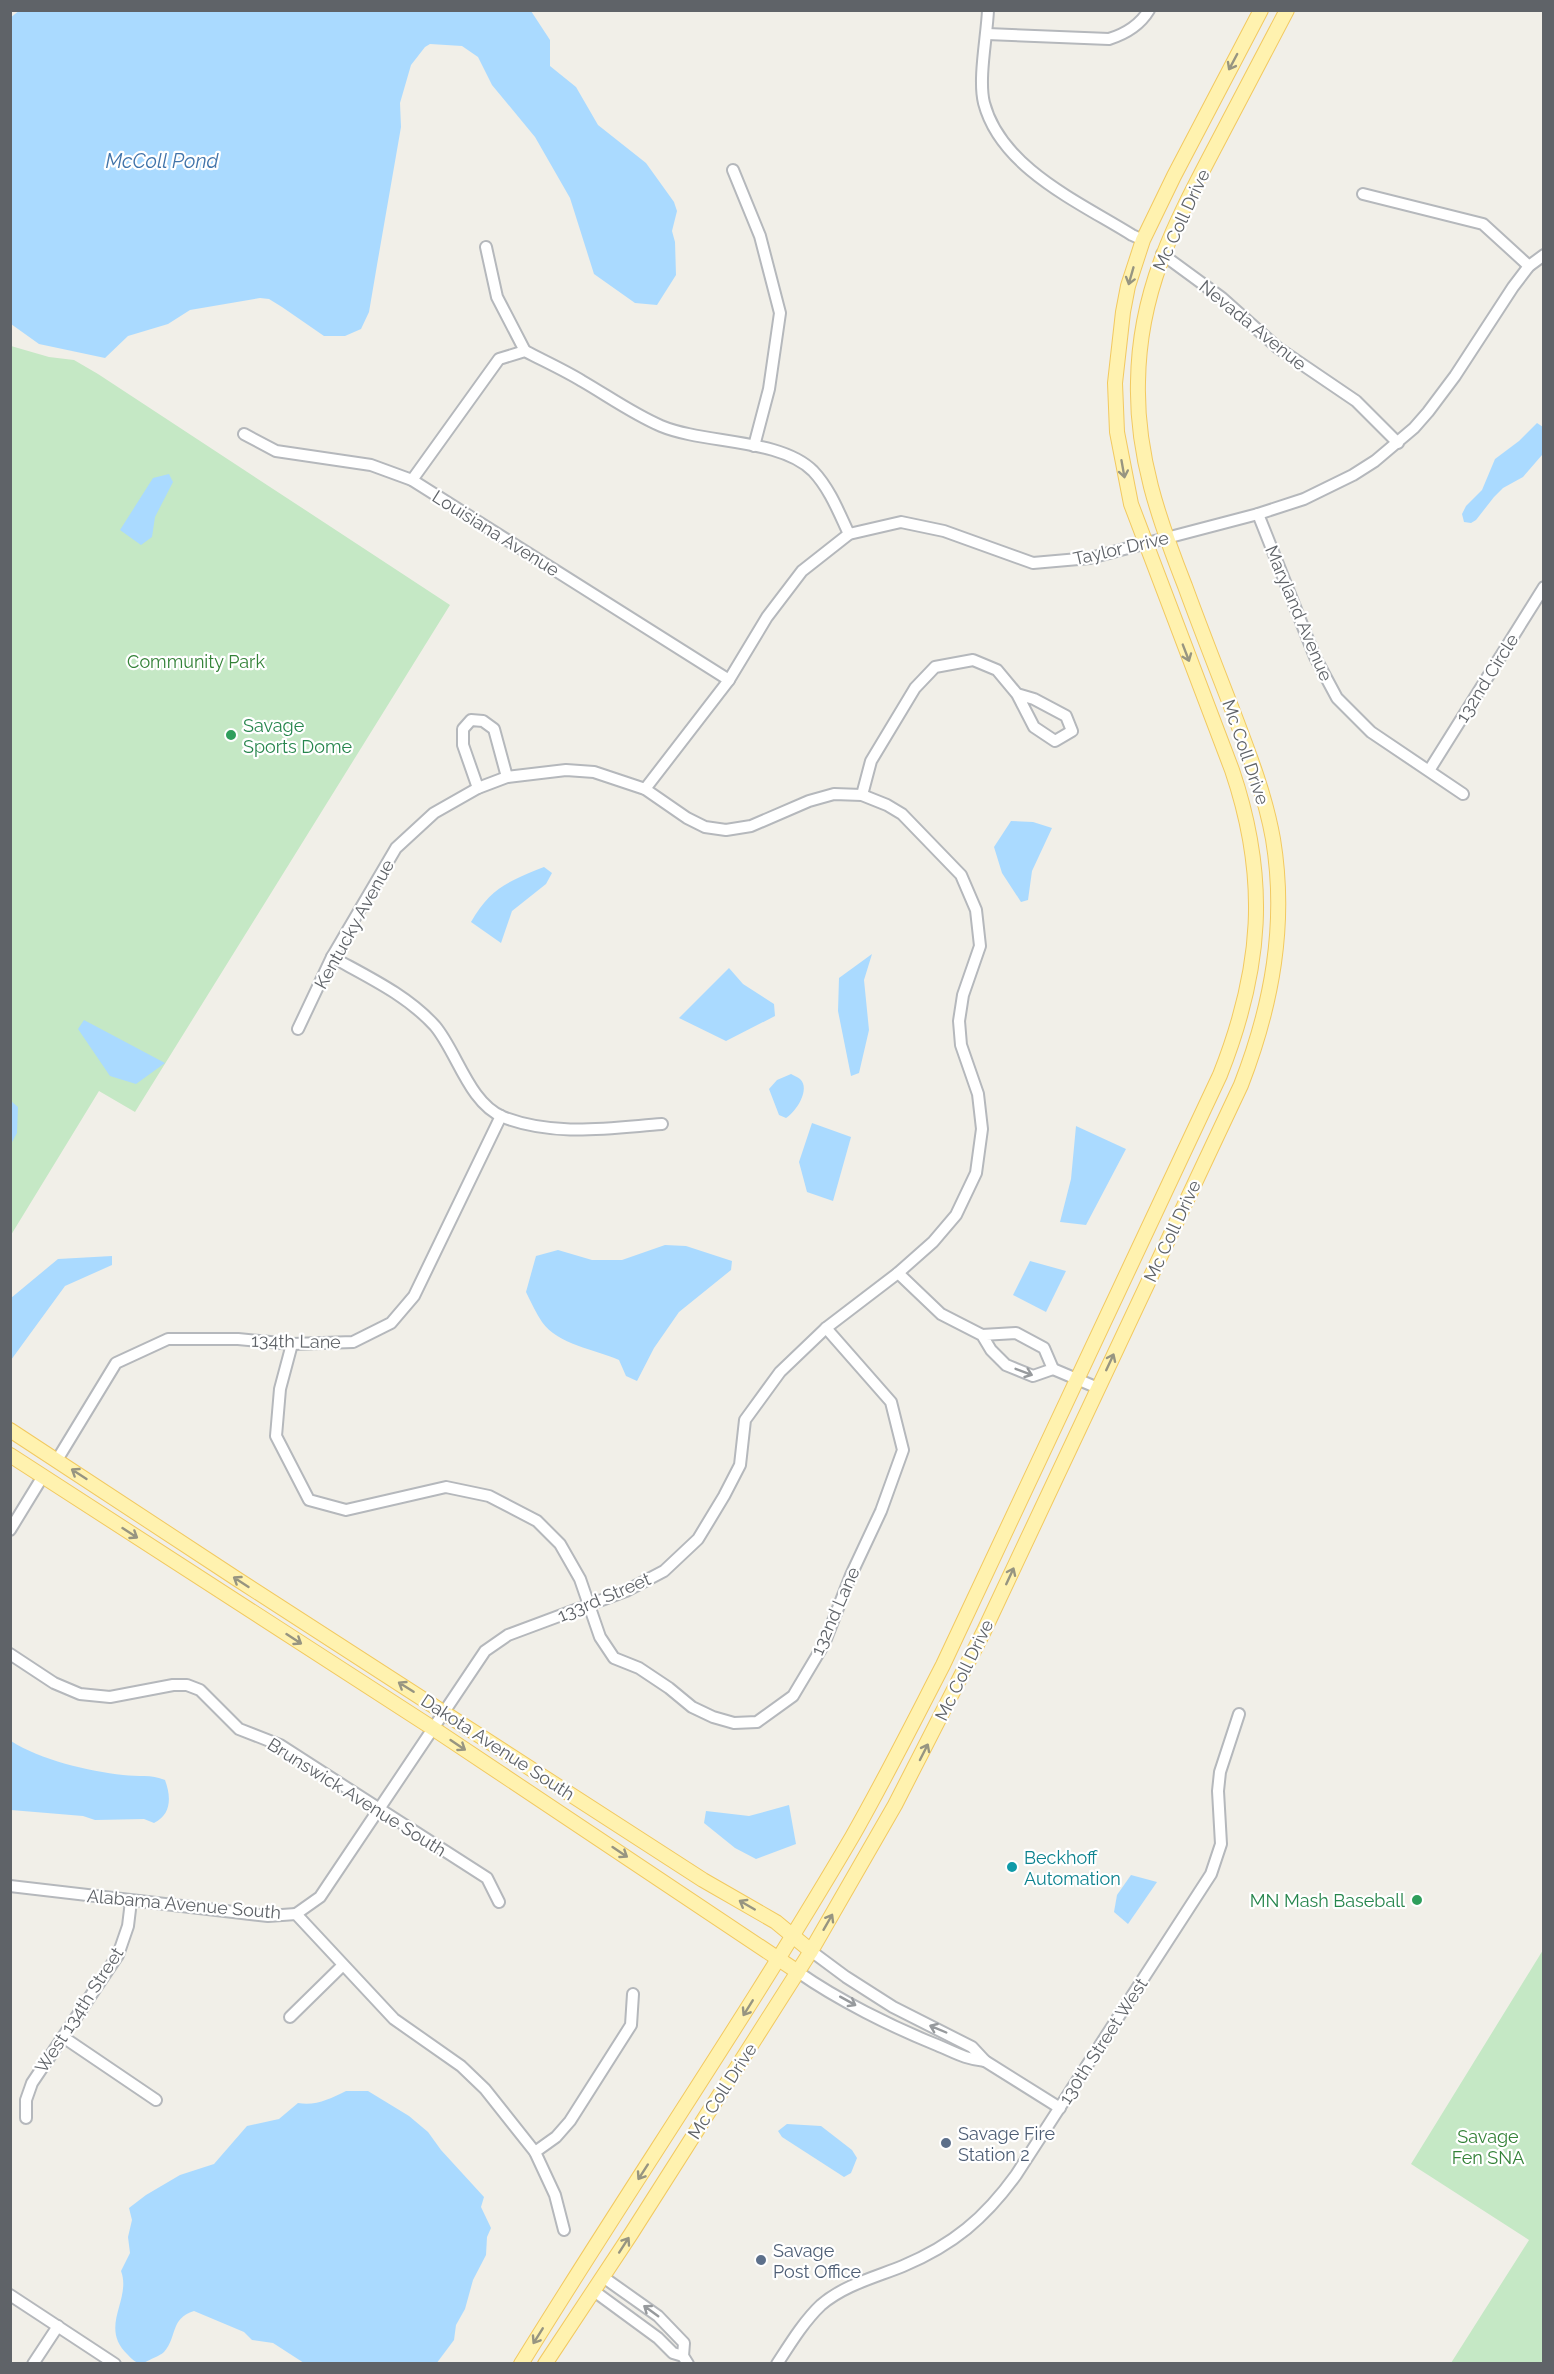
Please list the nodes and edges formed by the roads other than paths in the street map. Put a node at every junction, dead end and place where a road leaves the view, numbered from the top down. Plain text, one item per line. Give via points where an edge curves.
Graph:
1 (988, 10) edge
2 (1149, 10) edge
3 (1261, 10) edge
4 (1287, 10) edge
5 (987, 34) junction
6 (733, 170) dead end
7 (1363, 194) dead end
8 (1143, 240) junction
9 (486, 247) dead end
10 (1162, 254) junction
11 (1544, 255) edge
12 (1529, 266) junction
13 (525, 351) junction
14 (244, 434) dead end
15 (1398, 443) junction
16 (754, 446) junction
17 (412, 480) junction
18 (1258, 514) junction
19 (849, 534) junction
20 (1166, 538) junction
21 (1144, 544) junction
22 (1544, 586) edge
23 (729, 680) junction
24 (1017, 694) junction
25 (1430, 770) junction
26 (507, 777) junction
27 (478, 788) junction
28 (645, 789) junction
29 (1463, 794) dead end
30 (862, 795) junction
31 (332, 957) junction
32 (298, 1029) dead end
33 (501, 1116) junction
34 (662, 1124) dead end
35 (898, 1273) junction
36 (826, 1328) junction
37 (982, 1335) junction
38 (292, 1344) junction
39 (1053, 1369) junction
40 (1077, 1379) junction
41 (1098, 1388) junction
42 (10, 1430) edge
43 (10, 1455) edge
44 (57, 1460) junction
45 (43, 1476) junction
46 (10, 1530) edge
47 (589, 1605) junction
48 (10, 1654) edge
49 (446, 1712) junction
50 (1239, 1714) dead end
51 (434, 1729) junction
52 (381, 1809) junction
53 (10, 1886) edge
54 (131, 1901) junction
55 (499, 1902) dead end
56 (296, 1914) junction
57 (793, 1936) junction
58 (811, 1951) junction
59 (779, 1958) junction
60 (342, 1966) junction
61 (798, 1972) junction
62 (633, 1994) dead end
63 (290, 2017) dead end
64 (63, 2037) junction
65 (985, 2061) junction
66 (156, 2100) dead end
67 (1060, 2108) junction
68 (26, 2118) dead end
69 (535, 2152) junction
70 (564, 2230) dead end
71 (603, 2277) junction
72 (594, 2291) junction
73 (10, 2295) edge
74 (58, 2326) junction
75 (685, 2360) edge
76 (33, 2364) edge
77 (115, 2364) edge
78 (521, 2364) edge
79 (545, 2364) edge
80 (777, 2364) edge

1 - 5 street
2 - 5 street via 1135,27 1109,39
3 -> 8 main road, Mc Coll Drive
4 - 10 main road, Mc Coll Drive via 1182,208
5 - 8 street via 984,103 1012,154 1027,169
6 - 16 street via 760,236 780,313 769,389
7 - 12 street via 1472,219 1483,224
8 -> 21 main road, Mc Coll Drive via 1123,312 1116,392 1122,465
9 - 13 street via 497,297
10 - 15 street, Nevada Avenue via 1222,298 1278,348 1356,401
10 - 20 main road, Mc Coll Drive via 1149,295 1138,381 1145,467
11 - 12 street, Taylor Drive
12 - 15 street, Taylor Drive via 1443,393
13 - 16 street via 664,427
13 - 17 street via 499,359
14 - 17 street, Louisiana Avenue via 276,451 371,465
15 - 18 street, Taylor Drive via 1327,489
16 - 19 street via 791,457 812,470
17 - 23 street, Louisiana Avenue
18 - 20 street, Taylor Drive
18 - 25 street, Maryland Avenue via 1315,657 1337,698 1371,732
19 - 21 street, Taylor Drive via 901,522 944,531 1033,563 1090,558
19 - 23 street, Taylor Drive via 801,571 767,616
20 - 21 street, Taylor Drive
41 -> 20 main road, Mc Coll Drive via 1241,1084 1267,1010 1277,941 1276,863 1260,788
21 -> 40 main road, Mc Coll Drive via 1246,815 1256,888 1256,937 1244,1005 1220,1075
22 - 25 street, 132nd Circle
23 - 28 street, Taylor Drive
24 - 24 street via 1034,727 1055,741 1072,731 1066,716
24 - 30 street via 997,670 973,660 935,666 915,688 871,761
25 - 29 street, Maryland Avenue
26 - 27 street, Kentucky Avenue
26 - 27 street via 494,729 483,721 471,720 463,729 462,745
26 - 28 street, Kentucky Avenue via 566,770 594,772
27 - 31 street, Kentucky Avenue via 434,813 396,848
28 - 30 street, Kentucky Avenue via 687,818 705,827 726,830 751,826 834,794
30 - 35 street, Kentucky Avenue via 902,814 962,875 976,910 980,946 963,995 959,1021 960,1045 978,1094 982,1129 976,1173 956,1215
31 - 32 street, Kentucky Avenue
31 - 33 street via 405,999 435,1027 469,1083
33 - 34 street via 571,1131
33 - 38 street, 134th Lane via 414,1296 391,1323 353,1342
35 - 36 street, 133rd Street
35 - 37 street via 941,1314
36 - 47 street, 133rd Street via 780,1372 745,1420 740,1465 698,1539 664,1571
36 - 47 street, 132nd Lane via 891,1402 903,1450 824,1644 793,1696 758,1722 734,1724 692,1707 639,1668 614,1658 600,1637
37 - 39 street via 1016,1333 1044,1348
37 -> 39 street via 1006,1365 1033,1376
38 - 44 street, 134th Lane via 168,1339 116,1363
38 - 47 street, 132nd Lane via 280,1389 276,1436 309,1500 346,1510 446,1487 489,1496 537,1521 560,1544 580,1579
39 - 40 street
40 - 41 street
40 - 57 main road, Mc Coll Drive via 943,1665 853,1835
58 -> 41 main road, Mc Coll Drive via 932,1736
42 - 44 main road, Dakota Avenue South
43 - 45 main road, Dakota Avenue South
49 -> 44 main road, Dakota Avenue South
45 - 46 street
45 -> 51 main road, Dakota Avenue South
47 - 49 street, 133rd Street via 508,1635 485,1651
48 - 52 street, Brunswick Avenue South via 54,1683 80,1694 110,1697 173,1685 200,1690 239,1729 280,1745
49 - 51 street, 133rd Street
57 -> 49 main road, Dakota Avenue South
50 - 67 street, 130th Street West via 1220,1772 1221,1844 1211,1874
51 - 52 street, 133rd Street
51 -> 59 main road, Dakota Avenue South
52 - 55 street, Brunswick Avenue South via 487,1878
52 - 56 street, 133rd Street via 320,1897
53 - 54 street, Alabama Avenue South
54 - 56 street, Alabama Avenue South via 268,1916
54 - 64 street, West 134th Street via 118,1955
56 - 60 street, Alabama Avenue South
57 - 58 main road, Dakota Avenue South
57 - 59 main road, Mc Coll Drive
58 - 61 main road, Mc Coll Drive
65 -> 58 street, Dakota Avenue South via 972,2047 893,2007
59 - 61 main road, Dakota Avenue South
59 -> 78 main road, Mc Coll Drive
60 - 63 street
60 - 69 street, Alabama Avenue South via 394,2019 474,2076
61 -> 65 street, Dakota Avenue South via 898,2029 965,2059
71 -> 61 main road, Mc Coll Drive
62 - 69 street via 631,2025 570,2121
64 - 66 street
64 - 68 street, West 134th Street via 32,2083 26,2100
65 - 67 street, Dakota Avenue South
67 - 80 street, 130th Street West via 1002,2194 974,2225 933,2252 872,2277 821,2305
69 - 70 street, Alabama Avenue South via 555,2195
71 - 72 main road, Mc Coll Drive
75 -> 71 street via 684,2343 670,2326
72 - 75 street
72 - 79 main road, Mc Coll Drive
73 - 74 street
74 - 76 street
74 - 77 street

